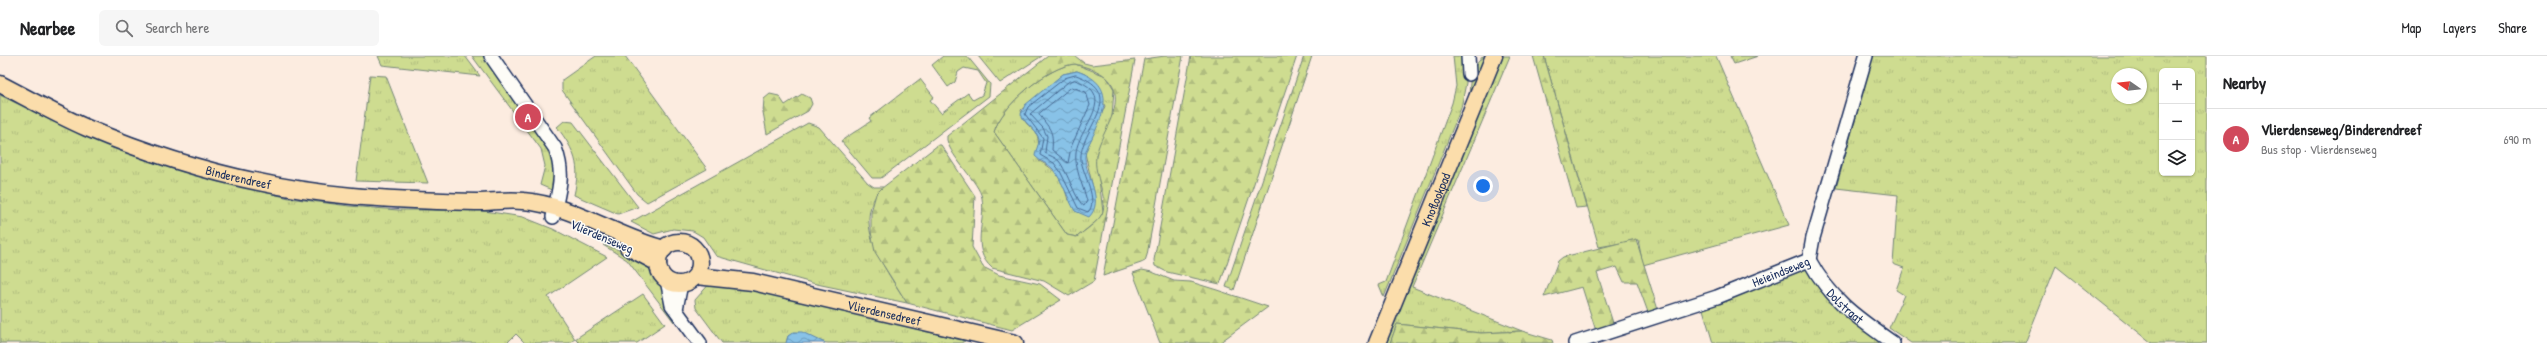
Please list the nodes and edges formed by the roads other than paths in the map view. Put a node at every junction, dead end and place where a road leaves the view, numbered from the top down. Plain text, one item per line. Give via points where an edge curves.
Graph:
1 (491, 56) edge
2 (1468, 56) edge
3 (1494, 56) edge
4 (1866, 56) edge
5 (1469, 74) dead end
6 (0, 84) edge
7 (554, 212) junction
8 (661, 256) junction
9 (1809, 260) junction
10 (698, 269) junction
11 (674, 282) junction
12 (700, 343) edge
13 (1015, 343) edge
14 (1377, 343) edge
15 (1575, 343) edge
16 (1893, 343) edge

1 - 7 street via 554,148 562,175
2 - 5 street
3 - 14 main road, Knoflookpad
4 - 9 street, Heieindseweg via 1813,238
6 - 7 main road, Binderendreef via 100,133 144,150 240,178 351,196 416,201 523,201
7 - 8 main road, Vlierdenseweg via 651,246
8 - 10 main road via 672,243 687,244 698,253
8 - 11 main road via 661,273
9 - 15 street, Heieindseweg via 1718,297
9 - 16 street, Dolstraat via 1822,283 1838,301
10 - 11 main road
10 - 13 main road, Vlierdensedreef
11 - 12 street via 676,309

